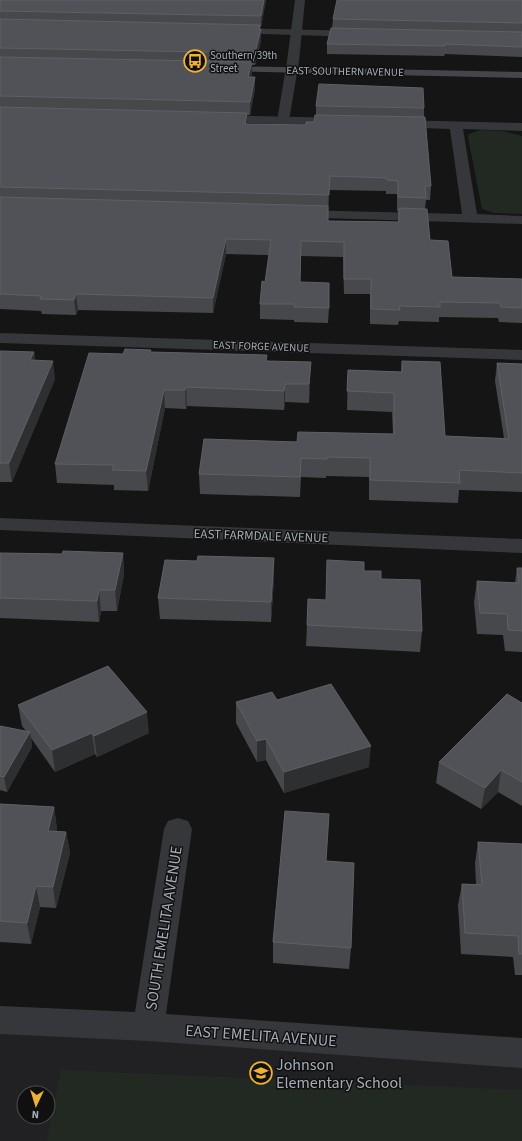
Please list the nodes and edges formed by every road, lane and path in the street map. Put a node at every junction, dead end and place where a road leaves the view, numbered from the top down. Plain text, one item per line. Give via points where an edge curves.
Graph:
1 (300, 0) edge
2 (224, 31) edge
3 (296, 32) junction
4 (371, 34) edge
5 (213, 69) edge
6 (292, 70) junction
7 (522, 75) edge
8 (204, 119) edge
9 (283, 121) junction
10 (354, 122) edge
11 (385, 123) edge
12 (456, 125) junction
13 (522, 128) edge
14 (287, 213) edge
15 (470, 218) junction
16 (522, 220) edge
17 (0, 338) edge
18 (522, 355) edge
19 (0, 524) edge
20 (522, 546) edge
21 (178, 829) dead end
22 (0, 1020) edge
23 (148, 1027) junction
24 (522, 1053) edge

1 - 3 street
2 - 3 street
3 - 4 street
3 - 6 street
5 - 6 main road, EAST SOUTHERN AVENUE
6 - 7 main road, EAST SOUTHERN AVENUE
6 - 9 street
8 - 9 street
9 - 10 street
11 - 12 street
12 - 13 street
12 - 15 street
14 - 15 street
15 - 16 street
17 - 18 street, EAST FORGE AVENUE
19 - 20 street, EAST FARMDALE AVENUE
21 - 23 street, SOUTH EMELITA AVENUE
22 - 23 street, EAST EMELITA AVENUE
23 - 24 street, EAST EMELITA AVENUE

